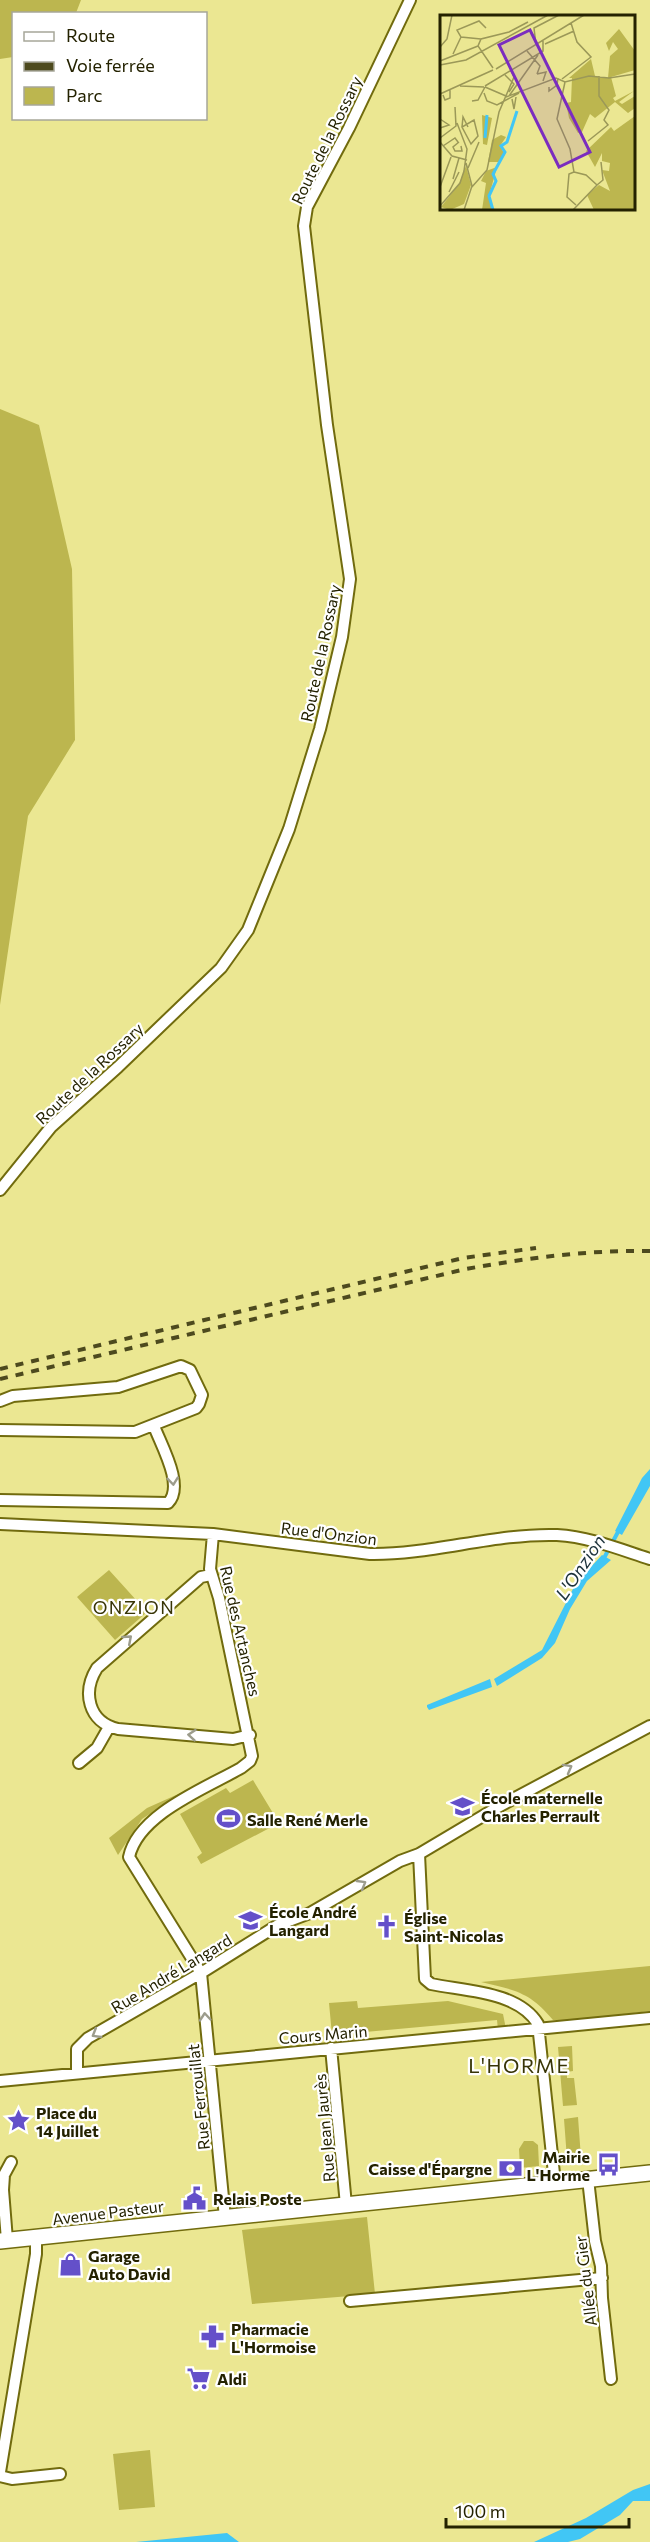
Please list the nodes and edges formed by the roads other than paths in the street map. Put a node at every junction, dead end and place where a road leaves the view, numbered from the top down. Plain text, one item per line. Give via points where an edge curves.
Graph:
1 (410, 0) edge
2 (0, 1190) edge
3 (0, 1401) edge
4 (154, 1426) junction
5 (0, 1430) edge
6 (0, 1500) edge
7 (0, 1524) edge
8 (213, 1534) junction
9 (650, 1559) edge
10 (211, 1575) junction
11 (650, 1725) edge
12 (109, 1727) junction
13 (250, 1735) junction
14 (79, 1763) dead end
15 (418, 1854) junction
16 (201, 1973) junction
17 (650, 2018) edge
18 (538, 2029) junction
19 (331, 2048) junction
20 (209, 2060) junction
21 (77, 2073) junction
22 (0, 2081) edge
23 (11, 2162) dead end
24 (650, 2172) edge
25 (588, 2179) junction
26 (555, 2182) junction
27 (2, 2190) edge
28 (346, 2205) junction
29 (225, 2218) junction
30 (36, 2238) junction
31 (3, 2240) edge
32 (602, 2278) junction
33 (350, 2301) dead end
34 (611, 2379) dead end
35 (0, 2474) edge
36 (60, 2474) dead end

1 - 2 street, Route de la Rossary via 307,207 304,226 350,579 342,637 320,729 289,829 248,930 220,968 51,1127
3 - 4 street via 13,1396 118,1387 186,1367 202,1395 199,1404
4 - 5 street via 125,1433
4 -> 6 street via 173,1475 174,1494 168,1503
7 - 8 street, Rue d'Onzion
8 - 9 street, Rue d'Onzion via 370,1554 549,1536 586,1538
8 - 10 street, Rue des Artanches
12 -> 10 street via 93,1713 89,1702 88,1685 97,1668 201,1577
10 - 13 street, Rue des Artanches
15 -> 11 street, Rue André Langard
13 -> 12 street via 233,1738
12 - 14 street via 97,1748
13 - 16 street, Rue des Artanches via 252,1756 247,1765 156,1817 130,1853 130,1861
16 -> 15 street, Rue André Langard via 279,1925 310,1913
15 - 18 street via 425,1979 431,1984 507,2001 532,2017
20 -> 16 street, Rue Ferrouillat
16 -> 21 street, Rue André Langard via 88,2038 77,2049
17 - 18 street, Cours Marin
18 - 19 street, Cours Marin
18 - 26 street
19 - 20 street, Cours Marin
19 - 28 street, Rue Jean Jaurès
20 - 21 street, Cours Marin
20 - 29 street, Rue Ferrouillat
21 - 22 street, Cours Marin
23 - 27 street
24 - 25 main road, Avenue Pasteur
25 - 26 main road, Avenue Pasteur
25 - 32 street, Allée du Gier
26 - 28 main road, Avenue Pasteur
27 - 31 street
28 - 29 main road, Avenue Pasteur
29 - 30 main road, Avenue Pasteur
30 - 31 main road, Avenue Pasteur
30 - 35 street
32 - 33 street
32 - 34 street, Allée du Gier
35 - 36 street via 12,2479

